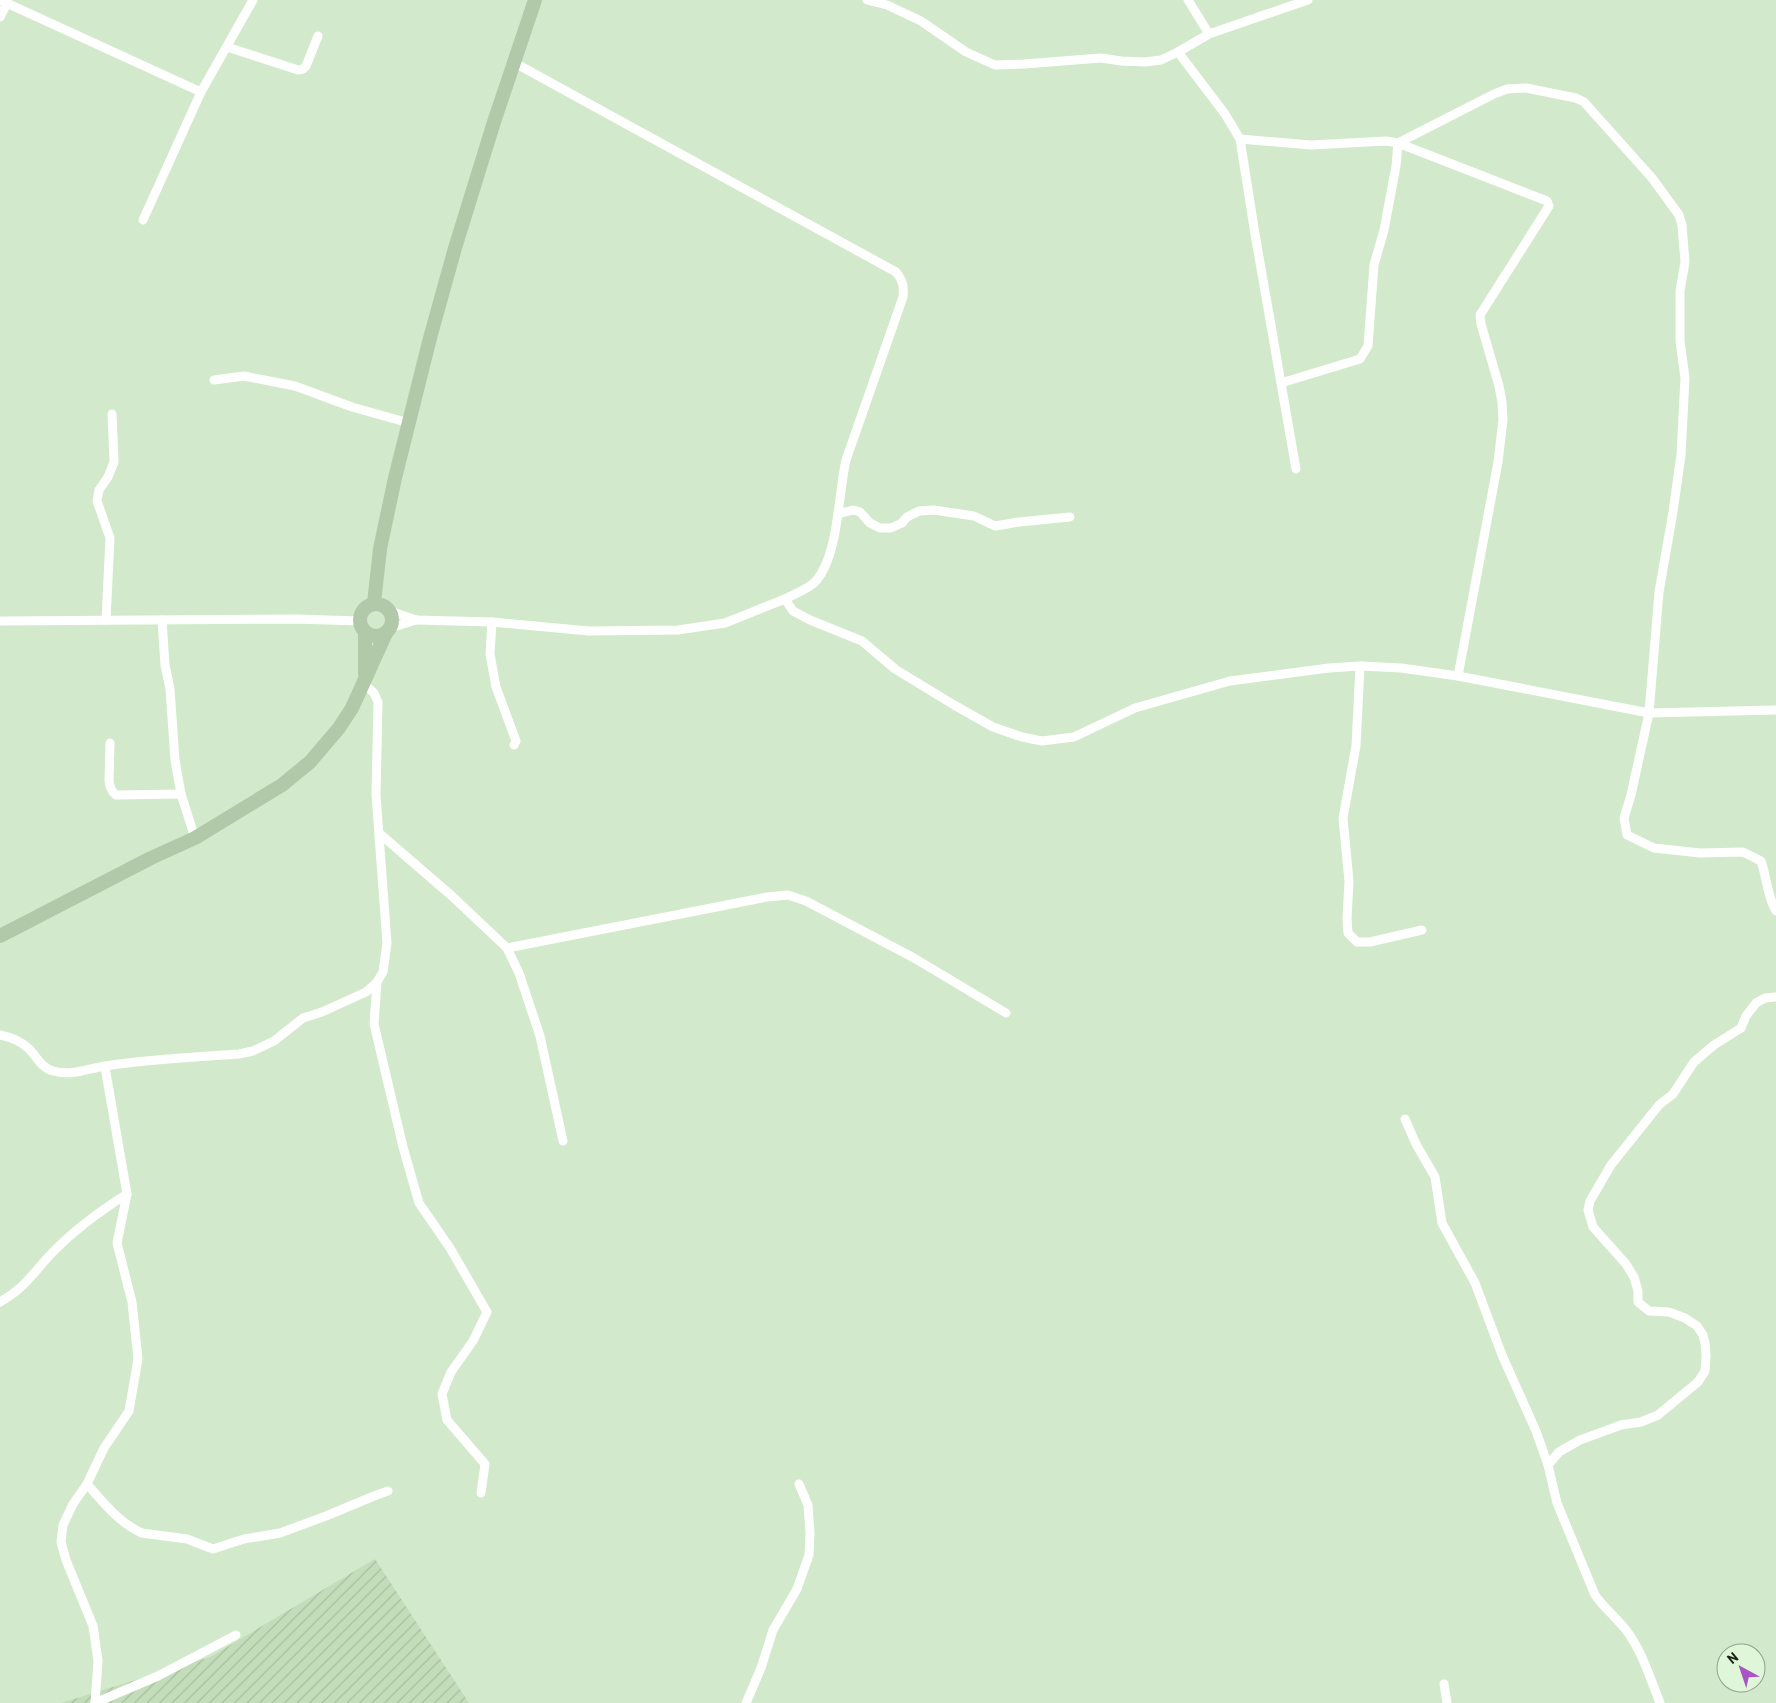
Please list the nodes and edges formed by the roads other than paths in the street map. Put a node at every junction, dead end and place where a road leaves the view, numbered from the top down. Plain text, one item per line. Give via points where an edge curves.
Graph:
1 (253, 0) edge
2 (535, 0) edge
3 (867, 0) edge
4 (1188, 0) edge
5 (1308, 0) edge
6 (4, 2) edge
7 (1286, 3) edge
8 (0, 16) edge
9 (1209, 34) junction
10 (318, 36) dead end
11 (227, 47) junction
12 (1178, 52) junction
13 (514, 62) junction
14 (201, 92) junction
15 (1240, 139) junction
16 (1398, 143) junction
17 (144, 220) dead end
18 (214, 380) dead end
19 (1281, 383) junction
20 (112, 414) dead end
21 (409, 423) junction
22 (1296, 469) dead end
23 (838, 514) junction
24 (1070, 517) dead end
25 (785, 599) junction
26 (374, 603) junction
27 (390, 611) junction
28 (106, 620) junction
29 (162, 620) junction
30 (416, 620) junction
31 (0, 621) edge
32 (492, 622) junction
33 (362, 626) junction
34 (388, 631) junction
35 (1360, 666) junction
36 (1458, 676) junction
37 (364, 680) junction
38 (1776, 710) edge
39 (1649, 713) junction
40 (110, 744) dead end
41 (514, 745) dead end
42 (181, 794) junction
43 (379, 833) junction
44 (195, 838) junction
45 (1776, 911) edge
46 (1422, 930) dead end
47 (0, 936) edge
48 (507, 948) junction
49 (377, 982) junction
50 (1776, 997) edge
51 (1006, 1013) dead end
52 (0, 1035) edge
53 (105, 1066) junction
54 (1405, 1119) dead end
55 (563, 1141) dead end
56 (126, 1194) junction
57 (0, 1302) edge
58 (1548, 1465) junction
59 (87, 1484) junction
60 (799, 1484) dead end
61 (388, 1492) dead end
62 (481, 1493) dead end
63 (236, 1635) dead end
64 (1444, 1684) dead end
65 (95, 1703) edge
66 (746, 1703) edge
67 (1447, 1703) edge
68 (1660, 1703) edge

1 - 11 street
2 - 13 main road
3 - 12 street via 887,5 921,21 966,52 995,65 1101,58 1145,62 1162,60
4 - 9 street
5 - 7 street
6 - 8 street
6 - 14 street
7 - 9 street
9 - 12 street
10 - 11 street via 306,66 298,70
11 - 14 street
12 - 15 street
13 - 21 main road via 455,248
13 - 23 street via 896,272 902,280 903,297 846,460
14 - 17 street
15 - 16 street via 1311,145
15 - 19 street
16 - 19 street via 1384,230 1374,266 1368,346 1360,359
16 - 36 street via 1547,202 1548,206 1480,315 1502,402 1503,420
16 - 39 street via 1507,88 1526,88 1576,98 1590,107 1638,161 1679,216 1684,262 1680,291 1680,341 1685,378 1681,456 1658,592
18 - 21 street via 244,376 295,386
19 - 22 street
20 - 28 street via 114,462 99,490 97,501 110,538
21 - 26 main road via 380,549
23 - 24 street via 853,510 860,512 880,528 891,528 919,511 934,510 974,516 995,526
23 - 25 street via 827,562 814,582
25 - 32 street via 725,623 678,630 589,631
25 - 35 street via 793,611 862,641 896,669 993,727 1042,741 1074,737 1135,708 1230,681
26 - 27 main road via 383,604
26 - 33 main road via 365,607 360,616
27 - 30 street
27 - 34 main road via 392,620
28 - 29 street
28 - 31 street
29 - 33 street
29 - 42 street via 174,760
30 - 32 street
30 - 34 street
32 - 41 street via 490,654 496,687 516,740
33 - 34 main road via 373,636
33 - 37 main road
34 - 37 main road
35 - 36 street
35 - 46 street via 1356,746 1343,818 1349,881 1348,933 1357,942 1370,942
36 - 39 street
37 - 43 street via 378,702 376,795
37 - 44 main road via 339,728 310,762 282,785
38 - 39 street
39 - 45 street via 1624,818 1627,834 1654,848 1700,853 1743,852 1761,861
40 - 42 street via 110,781 116,795
42 - 44 street
43 - 48 street
43 - 49 street via 388,943 383,972
44 - 47 main road
48 - 51 street via 788,895 830,912 906,953
48 - 55 street via 540,1036
49 - 53 street via 359,995 303,1018 274,1041 253,1051
49 - 62 street via 374,1024 403,1147 420,1203 486,1312 442,1394 447,1420 485,1464
50 - 58 street via 1756,1003 1741,1028 1694,1062 1673,1094 1659,1105 1612,1165 1588,1210 1592,1226 1634,1277 1638,1302 1649,1311 1669,1312 1697,1326 1705,1343 1705,1371 1698,1382 1658,1415 1580,1440 1559,1452
52 - 53 street via 17,1040 49,1070 78,1073
53 - 56 street
54 - 58 street via 1435,1177 1442,1223 1475,1283
56 - 57 street via 85,1224 50,1254 25,1285
56 - 59 street via 117,1243 132,1302 138,1359 129,1411 104,1448
58 - 68 street via 1557,1503 1595,1596 1627,1631 1646,1665
59 - 61 street via 109,1510 135,1530 187,1539 213,1549 244,1539 280,1533
59 - 65 street via 63,1524 61,1542 93,1626 98,1661
60 - 66 street via 808,1505 808,1555 797,1590 773,1630
63 - 65 street via 158,1676
64 - 67 street

